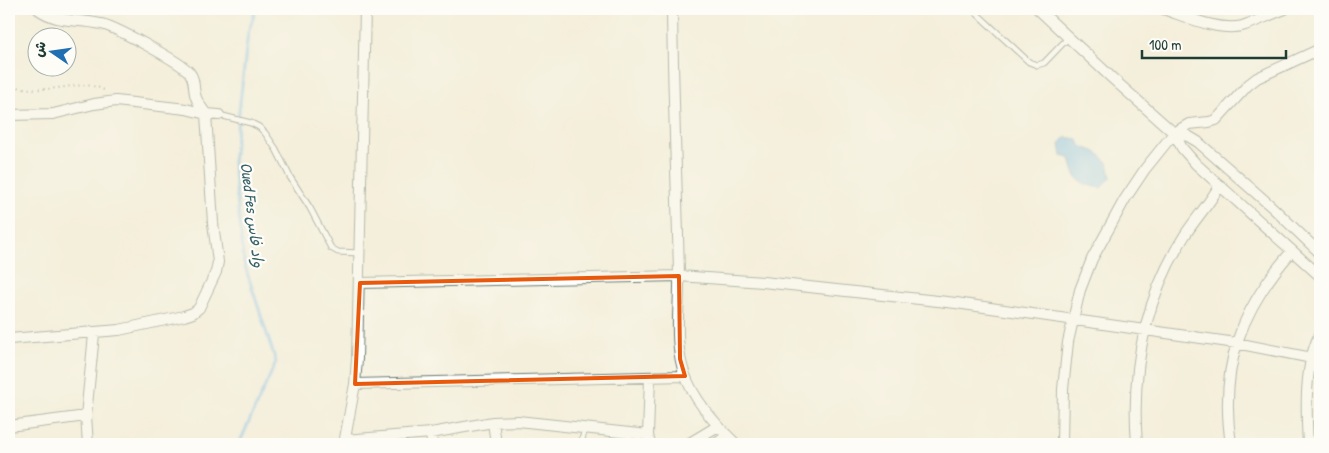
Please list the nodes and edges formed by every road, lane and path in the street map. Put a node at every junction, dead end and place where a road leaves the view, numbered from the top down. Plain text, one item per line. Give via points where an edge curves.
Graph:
1 (38, 9) edge
2 (365, 9) edge
3 (672, 9) edge
4 (972, 9) edge
5 (1038, 9) edge
6 (1163, 9) edge
7 (1285, 9) edge
8 (1068, 38) junction
9 (1320, 49) edge
10 (9, 86) edge
11 (116, 101) junction
12 (206, 114) junction
13 (220, 114) joint
14 (9, 115) edge
15 (1174, 133) junction
16 (1220, 185) junction
17 (1292, 251) junction
18 (360, 252) junction
19 (1320, 253) edge
20 (679, 276) junction
21 (1320, 276) edge
22 (360, 282) junction
23 (1072, 320) junction
24 (1144, 331) junction
25 (94, 334) junction
26 (1320, 334) edge
27 (9, 340) edge
28 (1236, 343) junction
29 (1312, 358) junction
30 (1320, 366) edge
31 (685, 376) junction
32 (650, 377) junction
33 (355, 384) junction
34 (86, 416) junction
35 (493, 422) junction
36 (9, 426) edge
37 (718, 426) junction
38 (585, 428) junction
39 (431, 433) junction
40 (725, 434) junction
41 (649, 440) edge
42 (345, 442) edge
43 (88, 444) edge
44 (432, 444) edge
45 (496, 444) edge
46 (581, 444) edge
47 (688, 444) edge
48 (712, 444) edge
49 (736, 444) edge
50 (1062, 444) edge
51 (1138, 444) edge
52 (1231, 444) edge
53 (1308, 444) edge

1 - 12 street via 64,21 103,24 183,66 192,78 198,102
2 - 18 street
3 - 20 street
4 - 8 lane via 1029,62 1037,65 1044,63
5 - 8 street
6 - 7 street via 1212,25 1234,28
8 - 15 street
9 - 15 street via 1257,78 1216,120 1190,124
10 - 11 path via 45,89 92,86 101,88
11 - 12 street
11 - 14 street via 52,114
12 - 13 street
12 - 25 street via 218,262 199,308 184,316
13 - 18 lane via 259,127 276,149 331,248 338,252
15 - 16 street via 1196,164
15 - 19 street via 1198,142
15 - 23 street via 1145,169 1102,238 1080,290
16 - 17 street
16 - 24 street via 1184,236 1165,272
17 - 21 street
17 - 28 street via 1256,298
18 - 22 street
20 - 22 street
20 - 23 street via 956,303
20 - 31 street via 678,345
22 - 33 street
23 - 24 street
23 - 50 street via 1064,365
24 - 28 street
24 - 51 street via 1137,387
25 - 27 street
25 - 34 street
26 - 29 street
28 - 29 street
28 - 52 street via 1228,390
29 - 30 street
29 - 53 street
31 - 32 street
31 - 37 street via 699,402
32 - 33 street
32 - 41 street
33 - 42 street
34 - 36 street
34 - 43 street
35 - 38 street via 518,421
35 - 39 street
35 - 45 street
37 - 40 street
37 - 47 street
38 - 41 street
38 - 46 lane
39 - 42 street
39 - 44 street
40 - 48 lane
40 - 49 street

